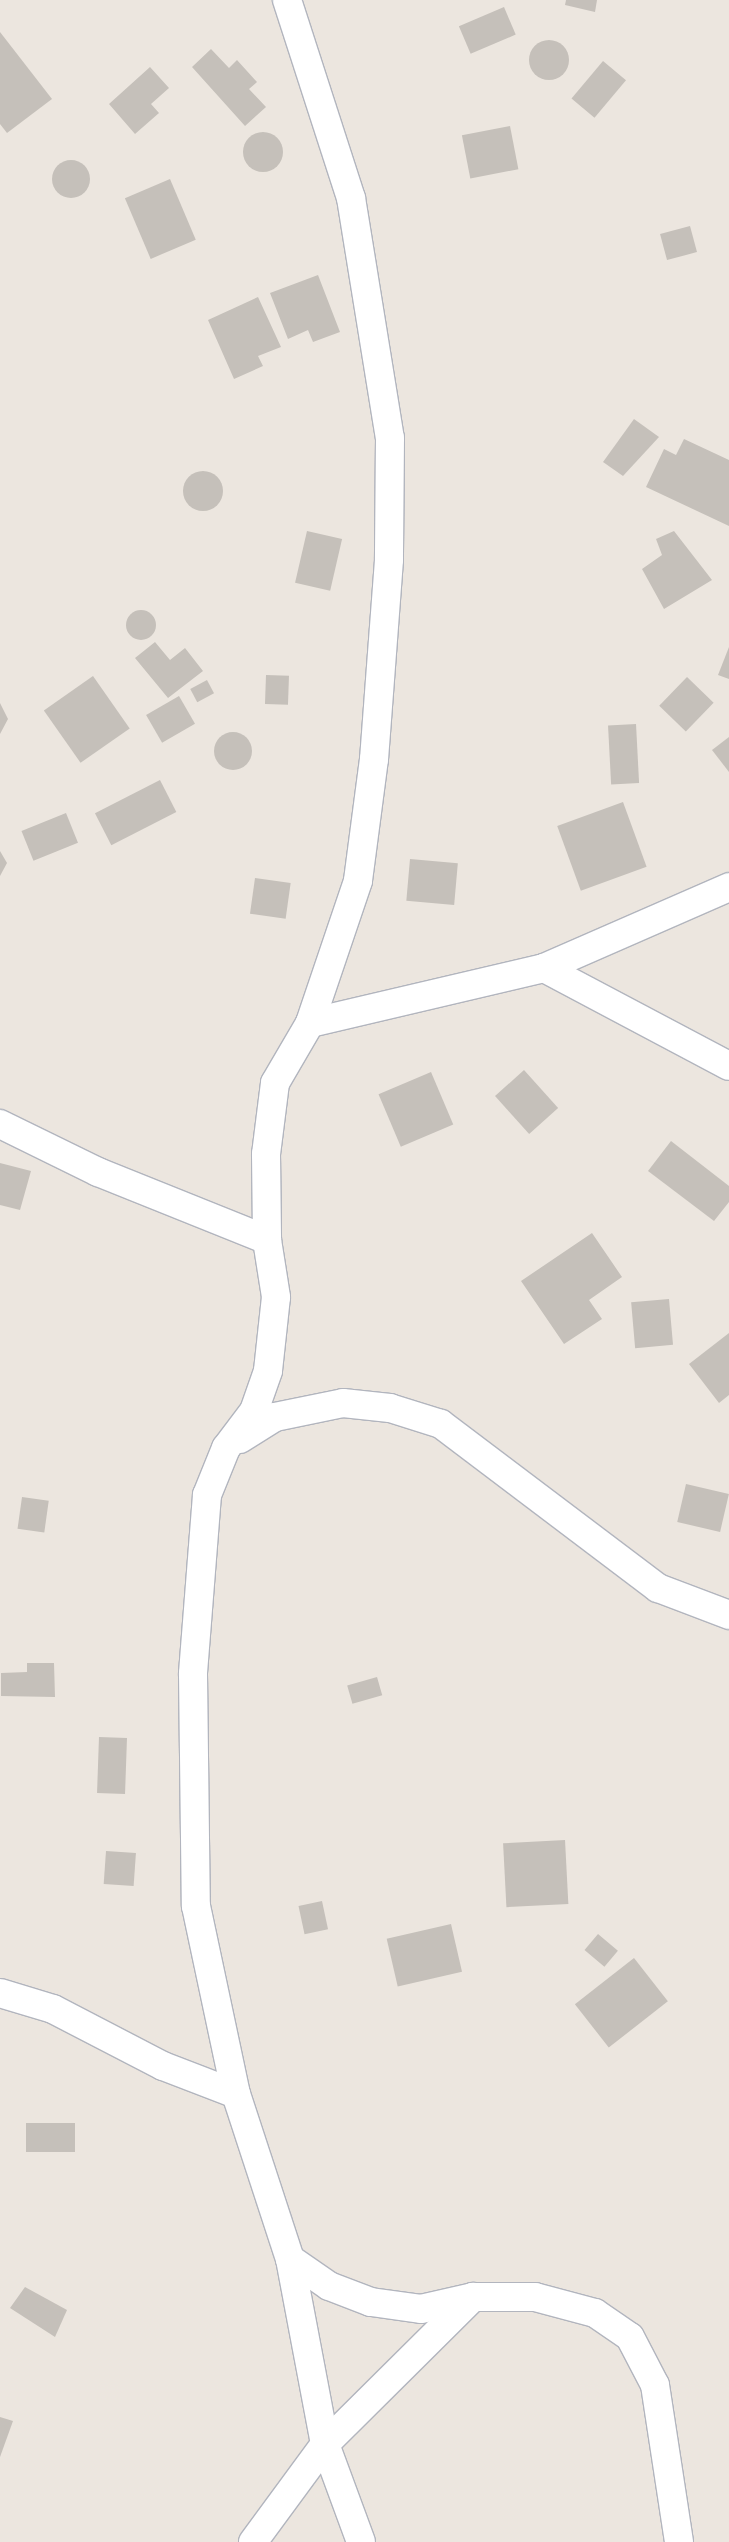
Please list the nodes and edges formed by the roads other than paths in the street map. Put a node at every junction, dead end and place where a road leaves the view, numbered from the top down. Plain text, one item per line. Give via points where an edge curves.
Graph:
1 (287, 0) edge
2 (729, 887) edge
3 (544, 968) junction
4 (310, 1023) junction
5 (729, 1066) edge
6 (0, 1124) edge
7 (267, 1240) junction
8 (226, 1448) junction
9 (729, 1615) edge
10 (0, 1993) edge
11 (236, 2094) junction
12 (290, 2259) junction
13 (472, 2298) junction
14 (325, 2444) junction
15 (253, 2542) edge
16 (361, 2542) edge
17 (679, 2542) edge

1 - 4 street via 351,198 390,438 388,560 374,759 358,881
2 - 3 street
3 - 4 street
3 - 5 street
4 - 7 street via 275,1084 266,1154
6 - 7 street via 98,1172
7 - 8 street via 276,1297 268,1371 254,1411
8 - 9 street via 275,1417 343,1403 390,1408 442,1424 658,1588
8 - 11 street via 207,1495 193,1674 196,1906
10 - 11 street via 53,2009 163,2066
11 - 12 street
12 - 13 street via 328,2286 371,2302 421,2309
12 - 14 street
13 - 14 street
13 - 17 street via 536,2297 595,2313 630,2337 655,2385
14 - 15 street
14 - 16 street

